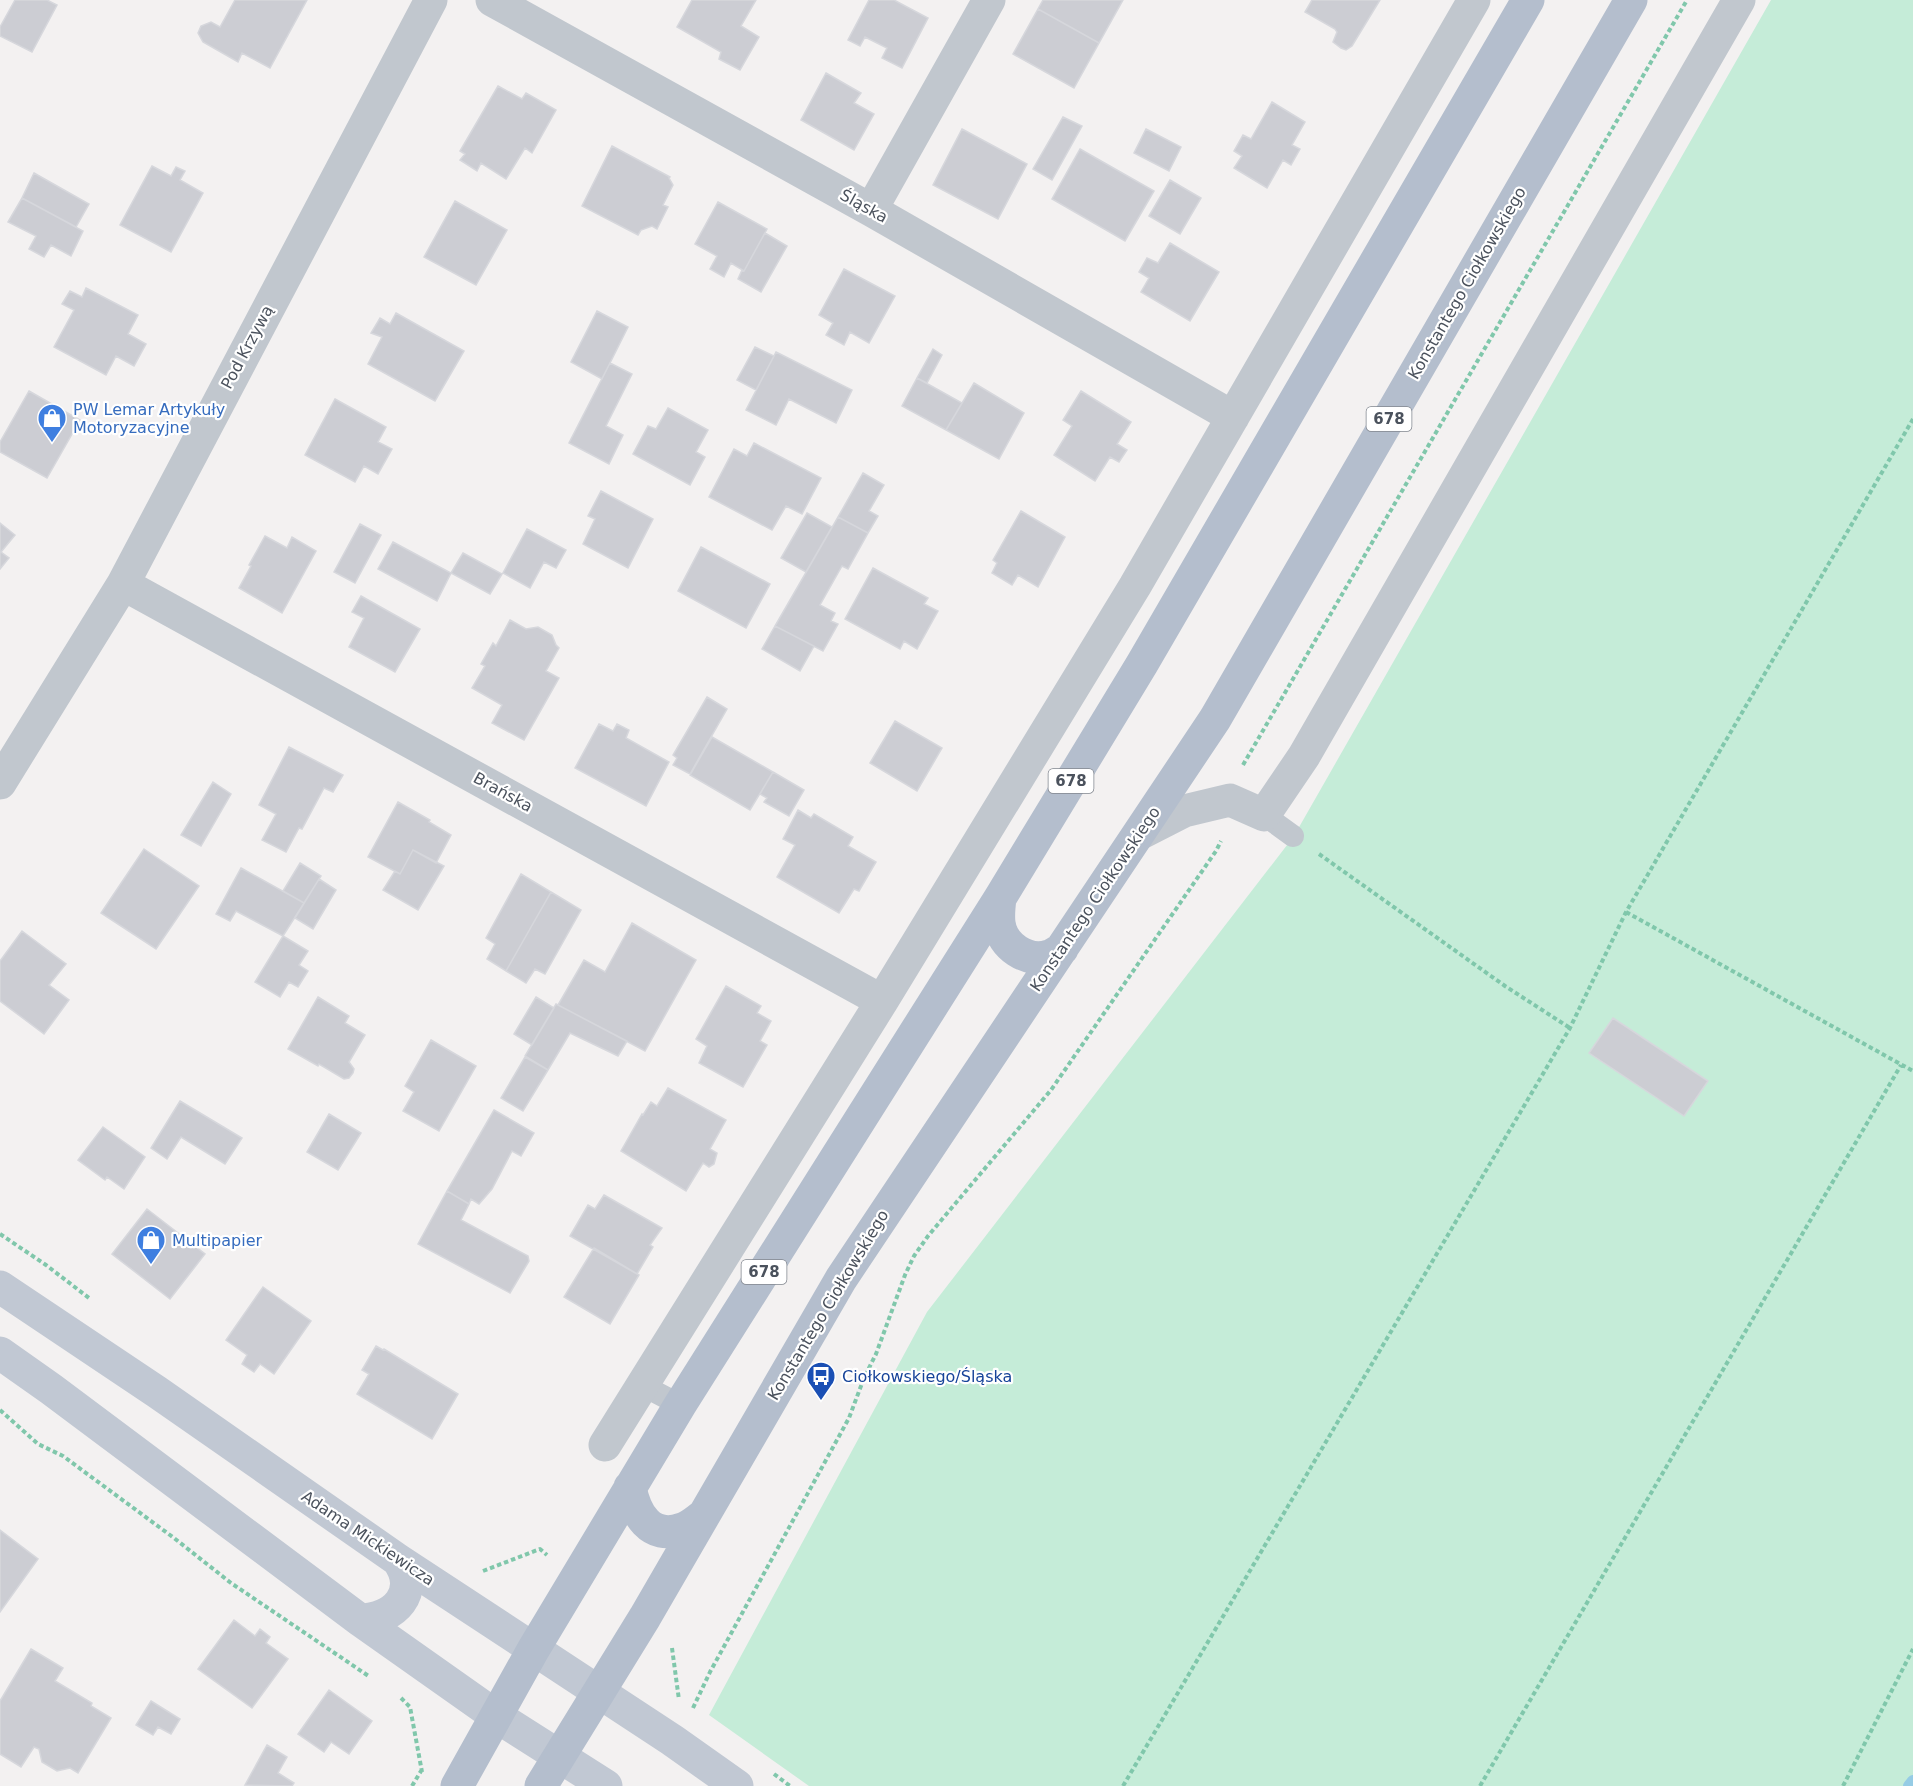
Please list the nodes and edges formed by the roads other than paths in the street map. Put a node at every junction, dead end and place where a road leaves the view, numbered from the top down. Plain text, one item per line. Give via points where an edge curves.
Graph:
1 (430, 0) edge
2 (492, 0) edge
3 (989, 0) edge
4 (1474, 0) edge
5 (1528, 0) edge
6 (1631, 0) edge
7 (1738, 0) edge
8 (871, 210) junction
9 (1233, 417) junction
10 (123, 584) junction
11 (0, 783) edge
12 (1264, 815) junction
13 (1139, 834) junction
14 (1293, 836) road end
15 (1000, 898) junction
16 (1062, 949) junction
17 (882, 1001) junction
18 (0, 1287) edge
19 (0, 1353) edge
20 (642, 1385) junction
21 (680, 1405) junction
22 (605, 1445) dead end
23 (630, 1487) junction
24 (703, 1516) junction
25 (398, 1560) junction
26 (360, 1620) junction
27 (533, 1650) junction
28 (599, 1691) junction
29 (496, 1716) junction
30 (559, 1755) junction
31 (442, 1781) edge
32 (541, 1786) edge
33 (606, 1786) edge
34 (737, 1786) edge

1 - 10 street, Pod Krzywą
2 - 8 street, Śląska
3 - 8 street
4 - 9 street
5 - 15 main road, 678 via 1148,654
6 - 13 main road, Konstantego Ciołkowskiego / 678 via 1221,709
7 - 12 street via 1304,756
8 - 9 street, Śląska
9 - 17 street via 1135,586
10 - 11 street, Pod Krzywą
10 - 17 street, Brańska
12 - 13 street via 1230,800 1184,811
12 - 14 lane
13 - 16 main road, Konstantego Ciołkowskiego / 678
15 - 16 main road via 999,923 1017,952 1032,958
15 - 21 main road, 678
16 - 24 main road, Konstantego Ciołkowskiego / 678 via 841,1279
17 - 20 street
18 - 25 street, Adama Mickiewicza
19 - 26 street
20 - 21 lane
20 - 22 street
21 - 23 main road, 678
23 - 24 main road via 640,1517 654,1528 667,1532 683,1529
23 - 27 main road, 678
24 - 28 main road, Konstantego Ciołkowskiego / 678
25 - 26 street via 405,1570 404,1596 385,1616
25 - 27 street, Adama Mickiewicza
26 - 29 street
27 - 28 street, Adama Mickiewicza
27 - 29 main road, 678
28 - 30 main road, Konstantego Ciołkowskiego / 678
28 - 34 street, Adama Mickiewicza
29 - 30 street
29 - 31 main road, 678
30 - 32 main road, Konstantego Ciołkowskiego / 678
30 - 33 street

